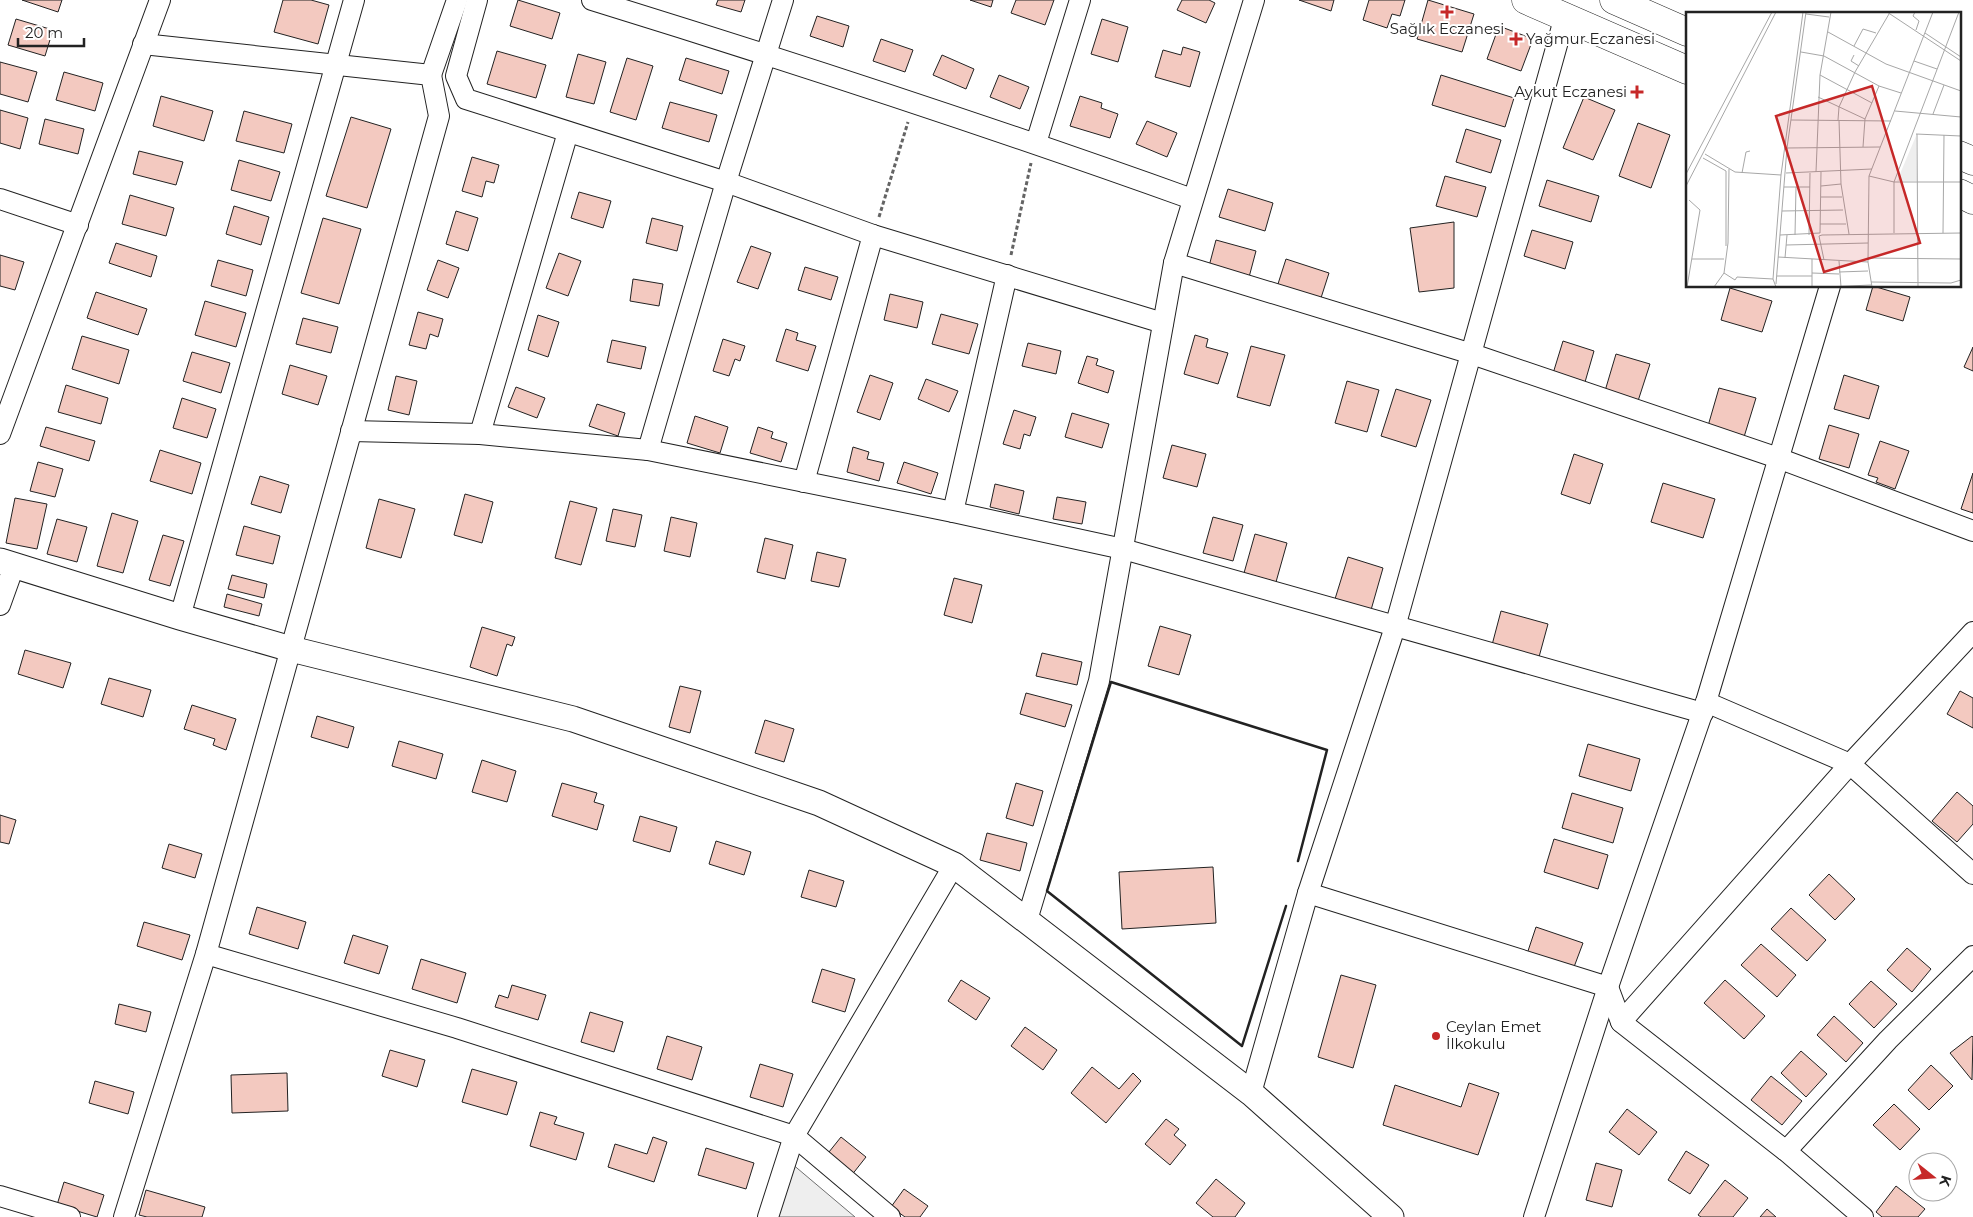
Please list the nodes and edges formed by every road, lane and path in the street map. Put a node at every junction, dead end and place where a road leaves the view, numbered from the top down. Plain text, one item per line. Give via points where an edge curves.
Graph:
1 (160, 0) edge
2 (354, 0) edge
3 (457, 0) edge
4 (477, 0) edge
5 (592, 0) edge
6 (783, 0) edge
7 (1080, 0) edge
8 (1254, 0) edge
9 (1526, 0) edge
10 (1614, 0) edge
11 (1565, 16) junction
12 (1686, 32) edge
13 (143, 44) junction
14 (767, 54) junction
15 (335, 64) junction
16 (1686, 70) edge
17 (431, 75) junction
18 (914, 103) junction
19 (568, 132) junction
20 (1036, 143) junction
21 (1960, 155) edge
22 (1973, 161) edge
23 (726, 182) junction
24 (1960, 194) edge
25 (0, 199) edge
26 (1192, 199) junction
27 (1973, 200) edge
28 (78, 225) junction
29 (873, 235) junction
30 (1174, 263) junction
31 (1007, 275) junction
32 (1829, 288) edge
33 (1163, 323) junction
34 (1472, 354) junction
35 (351, 431) junction
36 (0, 434) edge
37 (480, 434) junction
38 (648, 450) junction
39 (1778, 458) junction
40 (804, 482) junction
41 (953, 512) junction
42 (1973, 531) edge
43 (1123, 550) junction
44 (7, 564) edge
45 (0, 605) edge
46 (180, 617) junction
47 (1395, 628) junction
48 (1973, 632) edge
49 (291, 649) junction
50 (1704, 708) junction
51 (1850, 764) junction
52 (954, 865) junction
53 (1973, 874) edge
54 (1308, 893) junction
55 (1027, 920) junction
56 (206, 954) junction
57 (1973, 956) edge
58 (1608, 987) junction
59 (1621, 1022) junction
60 (1251, 1093) junction
61 (794, 1136) junction
62 (1786, 1152) junction
63 (0, 1196) edge
64 (70, 1217) edge
65 (124, 1217) edge
66 (768, 1217) edge
67 (890, 1217) edge
68 (1391, 1217) edge
69 (1534, 1217) edge
70 (1863, 1217) edge

1 - 13 street
2 - 15 street
3 - 17 street
4 - 19 street via 456,76 466,99
5 - 14 street
6 - 14 street
7 - 20 street
8 - 26 street
9 - 11 main road
10 - 12 main road
11 - 16 main road
11 - 34 street
13 - 15 street
13 - 28 street
14 - 18 street
14 - 23 street
15 - 17 street
15 - 46 street
17 - 35 street via 439,116
18 - 20 street
18 - 29 path
19 - 23 street
19 - 37 street
20 - 26 street
20 - 31 path
21 - 22 main road
23 - 29 street
23 - 38 street
24 - 27 main road
25 - 28 street
26 - 30 street
28 - 36 street
29 - 31 street
29 - 40 street
30 - 33 street
30 - 34 street
31 - 33 street
31 - 41 street
32 - 39 street
33 - 43 street
34 - 39 street
34 - 47 street
35 - 37 street
35 - 49 street
37 - 38 street
38 - 40 street
39 - 42 street
39 - 50 street
40 - 41 street
41 - 43 street
43 - 47 street
43 - 55 street via 1099,681
44 - 45 street
44 - 46 street
46 - 49 street
47 - 50 street
47 - 54 street
48 - 51 street
49 - 52 street via 573,719 819,803
49 - 56 street
50 - 51 street
50 - 58 street
51 - 53 street
51 - 59 street
52 - 55 street
52 - 61 street
54 - 58 street
54 - 60 street
55 - 60 street
56 - 61 street via 457,1028
56 - 65 street
57 - 62 street via 1888,1040
58 - 59 street
58 - 69 street
59 - 62 street
60 - 68 street
61 - 66 street
61 - 67 street
62 - 70 street
63 - 64 street

